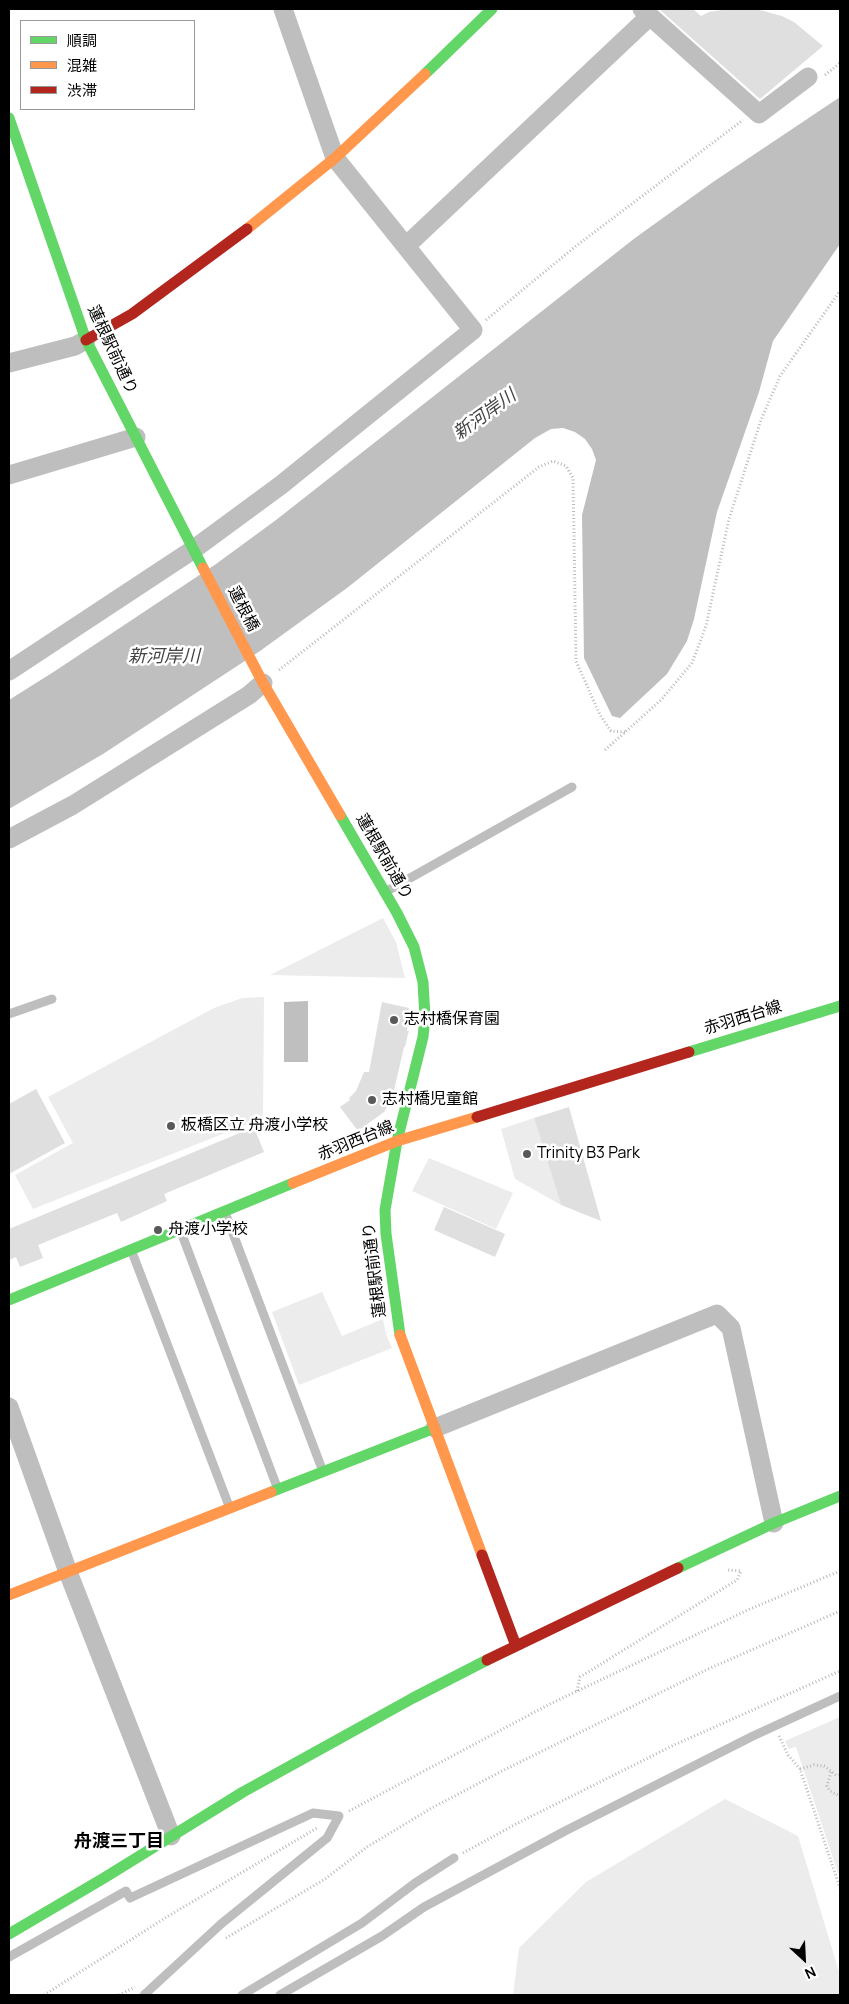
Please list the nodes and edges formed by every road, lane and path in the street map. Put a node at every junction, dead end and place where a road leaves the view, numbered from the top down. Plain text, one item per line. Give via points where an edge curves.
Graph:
1 (283, 9) edge
2 (492, 9) edge
3 (646, 12) edge
4 (808, 77) dead end
5 (756, 111) junction
6 (9, 118) edge
7 (335, 158) junction
8 (406, 246) junction
9 (840, 291) edge
10 (473, 330) junction
11 (86, 340) junction
12 (9, 363) edge
13 (136, 437) junction
14 (9, 475) edge
15 (196, 553) junction
16 (9, 671) edge
17 (262, 679) junction
18 (625, 732) junction
19 (605, 750) dead end
20 (572, 787) dead end
21 (9, 839) edge
22 (385, 892) junction
23 (52, 999) dead end
24 (840, 1006) edge
25 (9, 1014) edge
26 (397, 1141) junction
27 (224, 1212) junction
28 (180, 1229) junction
29 (131, 1249) junction
30 (9, 1300) edge
31 (9, 1408) edge
32 (434, 1428) junction
33 (323, 1472) junction
34 (278, 1490) junction
35 (840, 1496) edge
36 (230, 1508) junction
37 (774, 1523) junction
38 (840, 1571) edge
39 (68, 1572) junction
40 (719, 1572) dead end
41 (9, 1595) edge
42 (840, 1611) edge
43 (516, 1646) junction
44 (840, 1671) edge
45 (576, 1692) junction
46 (840, 1696) edge
47 (774, 1727) junction
48 (800, 1769) junction
49 (831, 1772) junction
50 (840, 1775) edge
51 (840, 1796) edge
52 (339, 1816) junction
53 (172, 1836) junction
54 (454, 1858) joint
55 (840, 1888) edge
56 (9, 1934) edge
57 (218, 1943) dead end
58 (9, 1957) edge
59 (142, 1983) dead end
60 (44, 1995) edge
61 (119, 1995) edge
62 (144, 1995) edge
63 (242, 1995) edge
64 (280, 1995) edge

1 - 7 street
2 - 7 street
3 - 5 street
3 - 8 street
4 - 5 street via 759,114
5 - 10 path via 576,246
6 - 11 street, 蓮根駅前通り
7 - 8 street
7 - 11 street via 172,285 132,314
8 - 10 street
9 - 18 path via 780,376 761,420 729,519 706,626 692,663 661,700
10 - 15 street
11 - 12 street via 75,346
11 - 13 street, 蓮根駅前通り
13 - 14 street
13 - 15 street, 蓮根駅前通り
15 - 16 street
15 - 17 street, 蓮根橋
17 - 18 path via 538,467 553,461 566,466 573,478 576,661 600,715 611,731
17 - 21 street via 249,695 73,805
17 - 22 street, 蓮根駅前通り
18 - 19 path
20 - 22 lane
22 - 26 street, 蓮根駅前通り via 414,947 423,982 425,1018 420,1057
23 - 25 lane
24 - 26 street, 赤羽西台線
26 - 27 street, 赤羽西台線
26 - 32 street, 蓮根駅前通り via 385,1210 386,1234 400,1336
27 - 28 street, 赤羽西台線
27 - 33 lane
28 - 29 street, 赤羽西台線
28 - 34 lane
29 - 30 street, 赤羽西台線
29 - 36 lane
31 - 39 street
32 - 33 street
32 - 37 street via 717,1314 732,1328
32 - 43 street, 蓮根駅前通り
33 - 34 street
34 - 36 street
35 - 37 street
36 - 39 street
37 - 43 street
38 - 45 path via 750,1608
39 - 41 street
39 - 53 street
40 - 45 path via 728,1569 741,1571 737,1580 580,1677
42 - 57 path via 689,1679 430,1809 366,1847 325,1879
43 - 53 street via 396,1707 243,1792
44 - 54 path via 672,1746
45 - 52 path
46 - 47 lane
47 - 48 path via 788,1755
47 - 64 lane via 565,1831 432,1903
48 - 49 path via 814,1765 824,1766
48 - 55 path
49 - 50 path
49 - 51 path via 828,1786 830,1791
52 - 58 lane via 313,1813 130,1898 126,1891
52 - 60 path via 165,1918
52 - 62 lane via 327,1838 221,1924
53 - 56 street
54 - 63 lane via 362,1923
59 - 61 path

